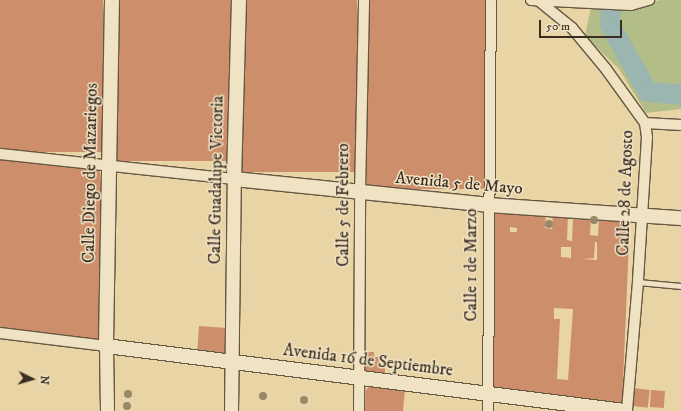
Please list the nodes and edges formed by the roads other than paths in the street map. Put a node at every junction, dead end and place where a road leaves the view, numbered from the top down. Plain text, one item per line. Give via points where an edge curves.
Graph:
1 (112, 0) edge
2 (239, 0) edge
3 (364, 0) edge
4 (491, 0) edge
5 (535, 0) edge
6 (649, 0) edge
7 (644, 123) junction
8 (681, 125) edge
9 (0, 154) edge
10 (109, 166) junction
11 (234, 179) junction
12 (360, 193) junction
13 (488, 205) junction
14 (641, 214) junction
15 (681, 218) edge
16 (638, 282) junction
17 (681, 286) edge
18 (0, 334) edge
19 (106, 346) junction
20 (232, 362) junction
21 (360, 379) junction
22 (488, 393) junction
23 (107, 411) edge
24 (231, 411) edge
25 (360, 411) edge
26 (488, 411) edge
27 (626, 411) edge

1 - 10 main road, Calle Diego de Mazariegos
2 - 11 main road, Calle Guadalupe Victoria
3 - 12 street, Calle 5 de Febrero
4 - 13 street, Calle 1 de Marzo
5 - 6 street via 594,5 631,5
5 - 7 street, Calle 28 de Agosto via 572,28 606,69
7 - 8 street
7 - 14 street, Calle 28 de Agosto via 647,137
9 - 10 street
10 - 11 street
10 - 19 main road, Calle Diego de Mazariegos
11 - 12 main road, Avenida 5 de Mayo
11 - 20 street, Calle Guadalupe Victoria
12 - 13 main road, Avenida 5 de Mayo
12 - 21 street, Calle 5 de Febrero
13 - 14 main road, Avenida 5 de Mayo
13 - 22 street, Calle 1 de Marzo
14 - 15 main road, Avenida 5 de Mayo
14 - 16 street, Calle 28 de Agosto
16 - 17 lane
16 - 27 street, Calle 28 de Agosto
18 - 19 street
19 - 20 main road, Avenida 16 de Septiembre
19 - 23 street
20 - 21 main road, Avenida 16 de Septiembre
20 - 24 street, Calle Guadalupe Victoria
21 - 22 main road, Avenida 16 de Septiembre
21 - 25 street, Calle 5 de Febrero
22 - 26 street, Calle 1 de Marzo
22 - 27 main road, Avenida 16 de Septiembre

